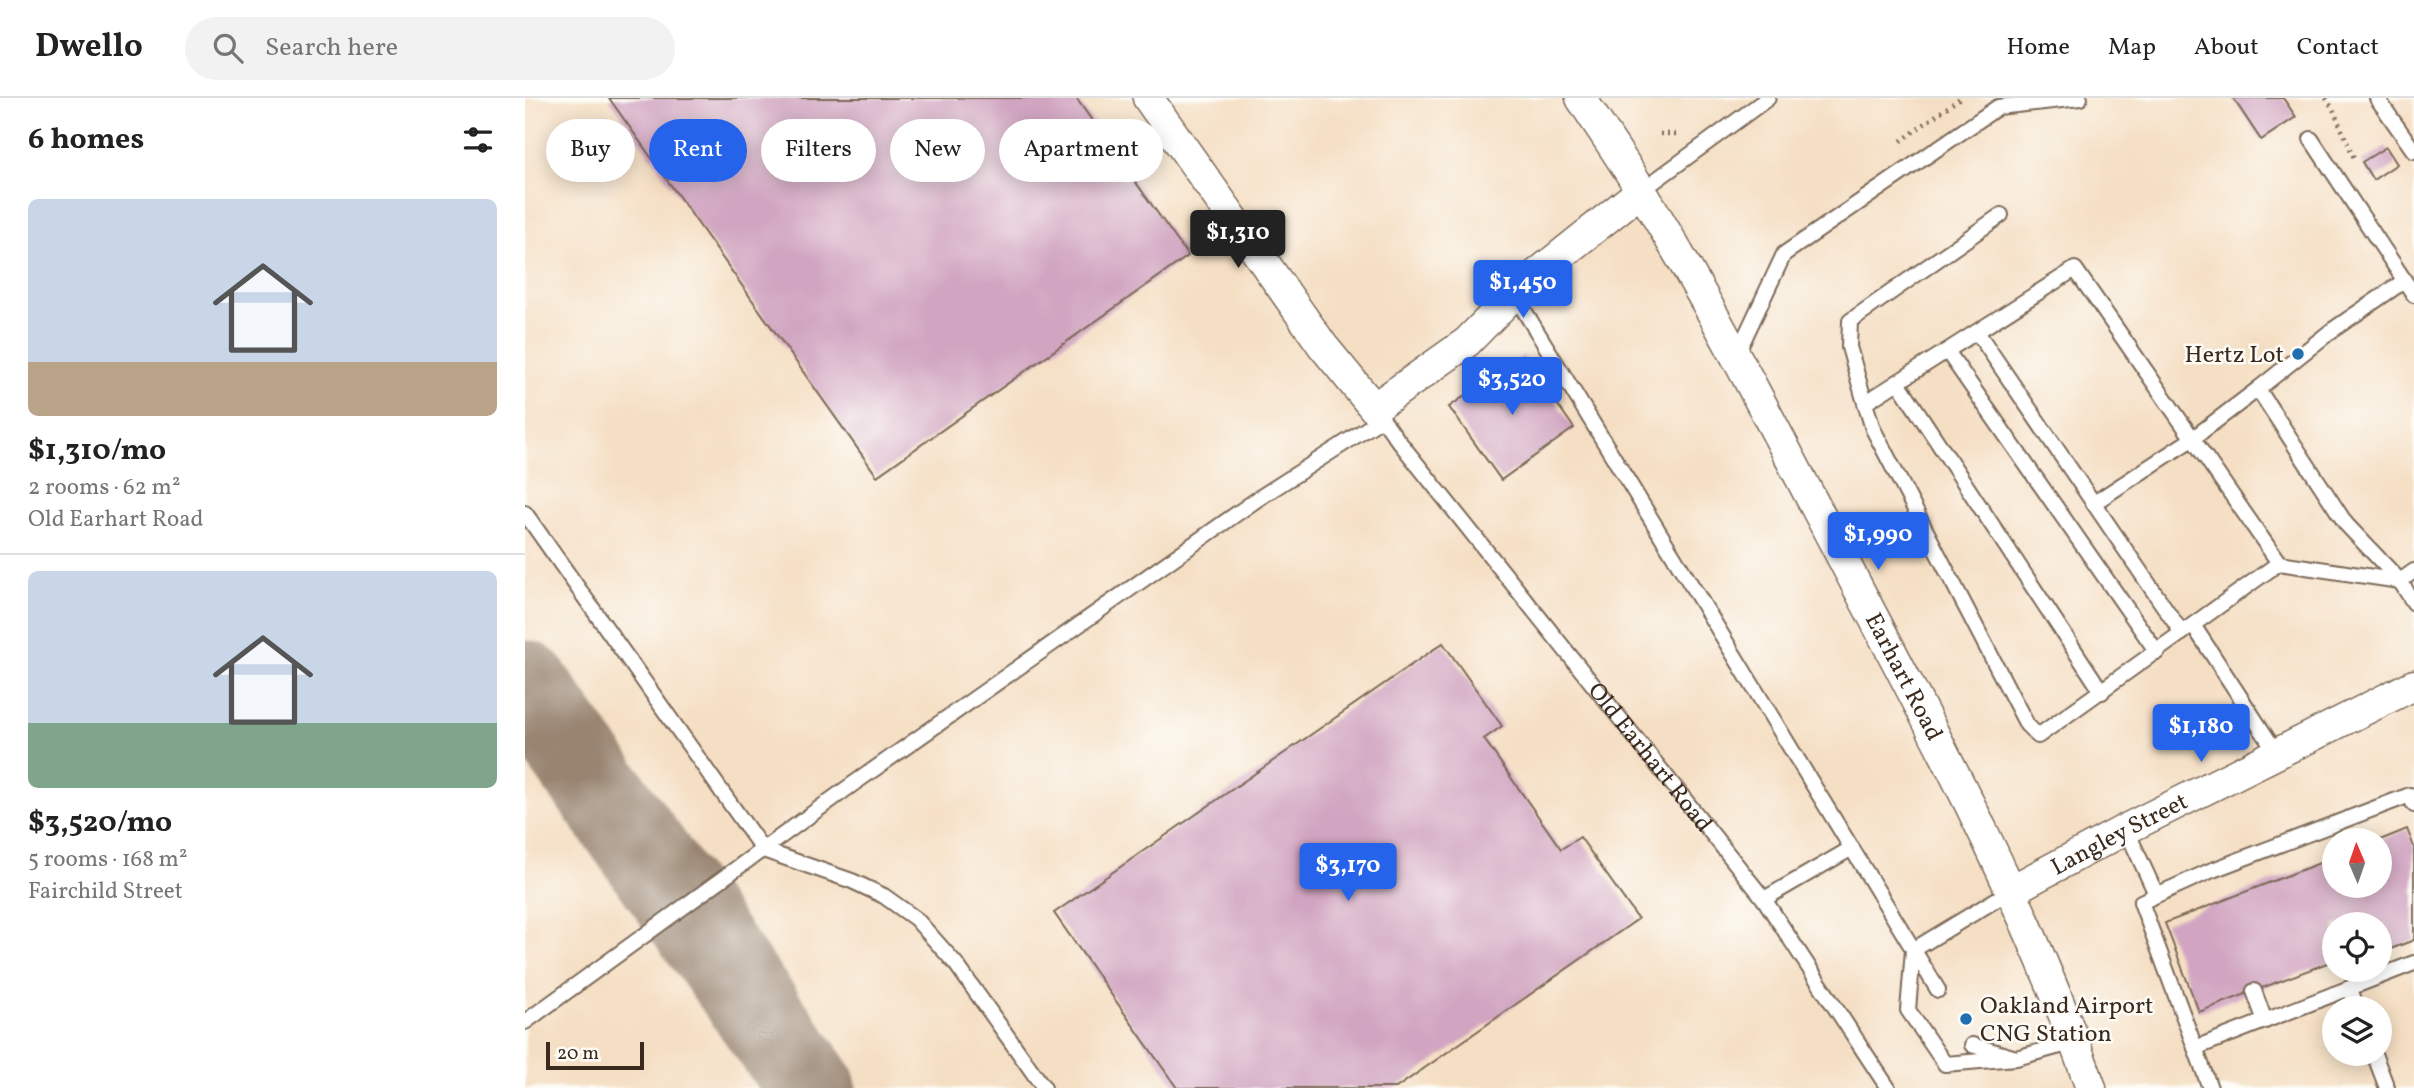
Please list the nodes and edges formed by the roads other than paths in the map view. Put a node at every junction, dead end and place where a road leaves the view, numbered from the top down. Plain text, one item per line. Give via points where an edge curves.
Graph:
1 (1148, 98) edge
2 (1581, 98) edge
3 (1768, 98) edge
4 (2080, 98) edge
5 (2377, 98) edge
6 (2311, 139) dead end
7 (2414, 152) edge
8 (1641, 191) junction
9 (2001, 215) dead end
10 (2404, 281) junction
11 (1514, 294) junction
12 (2414, 295) edge
13 (1977, 332) junction
14 (1947, 351) junction
15 (1736, 356) junction
16 (1898, 382) junction
17 (2258, 389) junction
18 (1865, 403) junction
19 (1378, 413) junction
20 (2192, 439) junction
21 (2094, 503) junction
22 (525, 513) edge
23 (2279, 563) junction
24 (2414, 571) edge
25 (2400, 582) junction
26 (2414, 603) edge
27 (2188, 629) junction
28 (2157, 652) junction
29 (2414, 685) edge
30 (2102, 692) junction
31 (2278, 755) junction
32 (2414, 805) edge
33 (2126, 829) junction
34 (1852, 848) junction
35 (763, 850) junction
36 (2012, 890) junction
37 (2156, 894) junction
38 (1764, 899) junction
39 (1913, 950) junction
40 (2414, 963) edge
41 (2350, 989) junction
42 (1938, 990) dead end
43 (2254, 991) dead end
44 (2353, 996) edge
45 (2265, 1021) junction
46 (525, 1022) edge
47 (2075, 1042) junction
48 (1972, 1045) dead end
49 (2195, 1048) junction
50 (2016, 1058) junction
51 (2379, 1066) edge
52 (1044, 1088) edge
53 (1888, 1088) edge
54 (2091, 1088) edge
55 (2210, 1088) edge
56 (2387, 1088) edge

1 - 19 street via 1323,346
2 - 8 street, Earhart Road
3 - 8 lane
4 - 15 lane via 1999,107 1784,254
5 - 7 lane
6 - 10 lane
8 - 11 street
8 - 15 street, Earhart Road
9 - 18 lane via 1850,321 1849,347
10 - 12 lane
10 - 17 lane
11 - 19 street via 1467,342
11 - 34 lane
13 - 14 lane
13 - 20 lane via 2075,269
13 - 21 lane
14 - 16 lane
14 - 28 lane
15 - 36 street, Earhart Road
16 - 18 lane
16 - 30 lane
17 - 20 lane
17 - 25 lane via 2346,524
18 - 30 lane via 1873,429 2027,725 2038,736
19 - 35 lane
19 - 38 lane, Old Earhart Road
20 - 21 lane
20 - 23 lane
21 - 27 lane
22 - 35 lane
23 - 25 lane
23 - 27 lane
24 - 25 lane
25 - 26 lane
27 - 28 lane
27 - 31 lane
28 - 30 lane
29 - 31 street, Langley Street
31 - 33 street, Langley Street
32 - 37 lane via 2410,794
33 - 36 street, Langley Street
33 - 37 lane
34 - 38 lane
34 - 39 lane
35 - 46 lane
35 - 52 lane via 863,886 916,919 956,964
36 - 39 lane
36 - 47 street, Earhart Road
37 - 49 lane via 2141,902
38 - 53 lane, Old Earhart Road
39 - 42 lane
39 - 50 lane via 1908,1010 1945,1064
40 - 41 lane
41 - 44 lane
41 - 45 lane
43 - 45 lane
45 - 49 lane
47 - 50 lane
47 - 54 street, Earhart Road
48 - 50 lane
49 - 55 lane
51 - 56 lane

